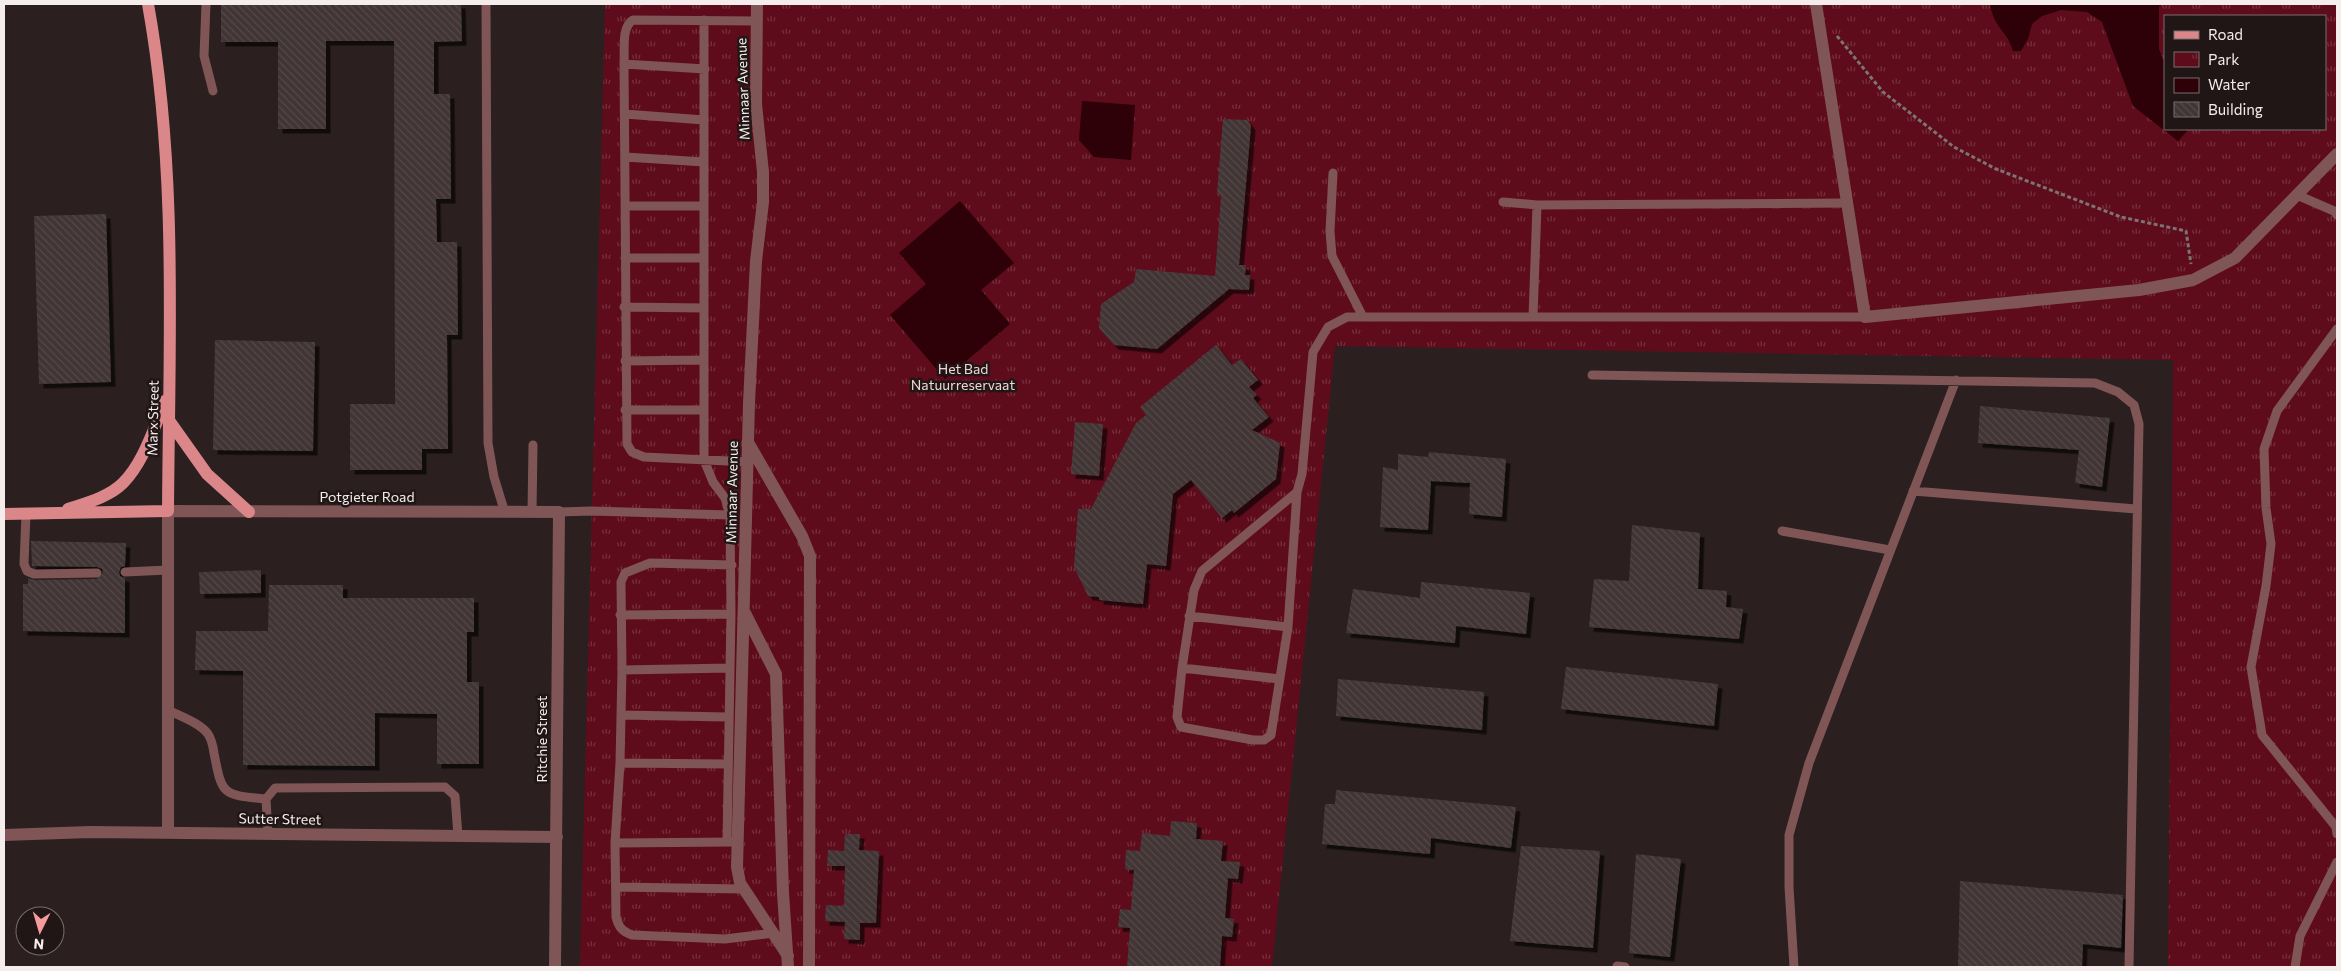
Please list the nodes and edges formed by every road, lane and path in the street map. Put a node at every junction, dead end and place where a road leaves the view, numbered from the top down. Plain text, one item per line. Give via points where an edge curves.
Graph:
1 (148, 4) edge
2 (206, 4) edge
3 (486, 4) edge
4 (757, 4) edge
5 (1816, 4) edge
6 (704, 20) junction
7 (756, 21) junction
8 (1820, 28) junction
9 (624, 64) junction
10 (705, 69) junction
11 (213, 91) dead end
12 (625, 114) junction
13 (704, 120) junction
14 (2337, 154) edge
15 (625, 157) junction
16 (704, 162) junction
17 (1333, 173) dead end
18 (2297, 195) junction
19 (1503, 202) dead end
20 (1847, 203) junction
21 (1537, 205) junction
22 (625, 206) junction
23 (704, 206) junction
24 (2337, 215) edge
25 (625, 258) junction
26 (704, 258) junction
27 (2194, 280) junction
28 (624, 308) junction
29 (704, 308) junction
30 (1363, 317) junction
31 (1533, 317) junction
32 (1864, 317) junction
33 (2337, 329) edge
34 (704, 360) junction
35 (625, 361) junction
36 (1592, 375) dead end
37 (1956, 380) junction
38 (169, 393) junction
39 (625, 410) junction
40 (704, 410) junction
41 (168, 419) junction
42 (749, 444) junction
43 (533, 445) dead end
44 (704, 460) junction
45 (748, 462) junction
46 (1914, 491) junction
47 (1297, 492) junction
48 (2136, 509) junction
49 (168, 511) junction
50 (250, 512) junction
51 (532, 512) junction
52 (559, 512) junction
53 (58, 513) junction
54 (505, 513) junction
55 (4, 514) edge
56 (26, 514) junction
57 (730, 515) junction
58 (1782, 531) dead end
59 (1890, 550) junction
60 (732, 565) junction
61 (168, 570) junction
62 (125, 572) dead end
63 (97, 573) dead end
64 (744, 611) junction
65 (731, 614) junction
66 (620, 615) junction
67 (1189, 616) junction
68 (1288, 627) junction
69 (730, 668) junction
70 (1182, 668) junction
71 (622, 670) junction
72 (1280, 679) junction
73 (168, 710) junction
74 (621, 716) junction
75 (729, 717) junction
76 (620, 763) junction
77 (728, 764) junction
78 (266, 798) junction
79 (168, 833) junction
80 (268, 834) junction
81 (2337, 834) edge
82 (4, 835) edge
83 (458, 836) junction
84 (556, 837) junction
85 (732, 842) junction
86 (615, 843) junction
87 (2337, 862) edge
88 (616, 887) junction
89 (744, 890) junction
90 (774, 932) junction
91 (788, 962) edge
92 (555, 967) edge
93 (809, 967) edge
94 (1794, 967) edge
95 (2129, 967) edge
96 (2295, 967) edge

1 - 38 main road, Marx Street via 158,57 163,121 170,285
2 - 11 lane via 204,56
3 - 54 lane via 488,443
4 - 7 street, Minnaar Avenue
5 - 8 street
6 - 7 lane
6 - 9 lane via 633,20 625,29
6 - 10 lane
7 - 42 street, Minnaar Avenue via 756,104 763,202 756,261
8 - 20 street
8 - 27 path via 1833,30 1882,92 1954,147 1996,169 2121,217 2186,231
9 - 10 lane
9 - 12 lane
10 - 13 lane
12 - 13 lane
12 - 15 lane
13 - 16 lane
14 - 18 street
15 - 16 lane
15 - 22 lane
16 - 23 lane
17 - 30 lane via 1332,256
18 - 24 lane
18 - 27 street via 2235,258
19 - 21 lane
20 - 21 lane
20 - 32 street
21 - 31 lane
22 - 23 lane
22 - 25 lane
23 - 26 lane
25 - 26 lane
25 - 28 lane
26 - 29 lane
27 - 32 street via 2140,290
28 - 29 lane
28 - 35 lane
29 - 34 lane
30 - 31 lane
30 - 47 lane via 1347,317 1328,327 1314,352 1302,474
31 - 32 lane
33 - 81 lane via 2277,411 2264,449 2271,544 2251,667 2262,735 2336,827
34 - 35 lane
34 - 40 lane
35 - 39 lane
36 - 37 lane
37 - 46 lane
37 - 48 lane via 2095,383 2118,392 2134,405 2138,424
38 - 41 main road, Marx Street
38 - 53 main road via 141,456 123,483 97,499
39 - 40 lane
39 - 44 lane via 627,444 632,452 652,458
40 - 44 lane
41 - 49 main road, Marx Street
41 - 50 main road via 207,474
42 - 45 street, Minnaar Avenue
42 - 93 street via 802,536 810,556
43 - 51 lane
44 - 45 lane
44 - 57 lane via 713,482 725,498
45 - 64 street, Minnaar Avenue
46 - 48 lane
46 - 59 lane
47 - 67 lane via 1202,571
47 - 68 lane
48 - 95 lane
49 - 50 street, Potgieter Road
49 - 53 main road, Potgieter Road
49 - 61 street, Marx Street
50 - 54 street, Potgieter Road
51 - 52 street, Potgieter Road
51 - 54 street, Potgieter Road
52 - 57 lane, Potgieter Road
52 - 84 street, Ritchie Street
53 - 56 main road, Potgieter Road
55 - 56 main road, Potgieter Road
56 - 63 lane via 24,564 27,570 34,574
57 - 60 lane
58 - 59 lane
59 - 94 lane via 1809,763 1792,819 1789,887
60 - 65 lane
60 - 66 lane via 650,563 639,566 625,573 621,582
61 - 62 lane
61 - 73 street, Marx Street
64 - 85 street, Minnaar Avenue
64 - 91 street via 776,674
65 - 66 lane
65 - 69 lane
66 - 71 lane
67 - 68 lane
67 - 70 lane
68 - 72 lane
69 - 71 lane
69 - 75 lane
70 - 72 lane
70 - 72 lane via 1178,717 1181,728 1253,740 1264,740 1271,735
71 - 74 lane
73 - 78 lane via 208,733 223,789 238,796
73 - 79 street, Marx Street
74 - 75 lane
74 - 76 lane
75 - 77 lane
76 - 77 lane
76 - 86 lane
77 - 85 lane
78 - 80 lane
78 - 83 lane via 275,788 445,787 455,796
79 - 80 street, Sutter Street
79 - 82 street, Sutter Street
80 - 83 street, Sutter Street
83 - 84 street, Sutter Street
84 - 92 street, Ritchie Street
85 - 86 lane
85 - 89 street, Minnaar Avenue
86 - 88 lane
87 - 96 lane via 2300,936
88 - 89 lane
88 - 90 lane via 618,926 632,935 725,938
89 - 90 street, Minnaar Avenue
90 - 91 street, Minnaar Avenue

